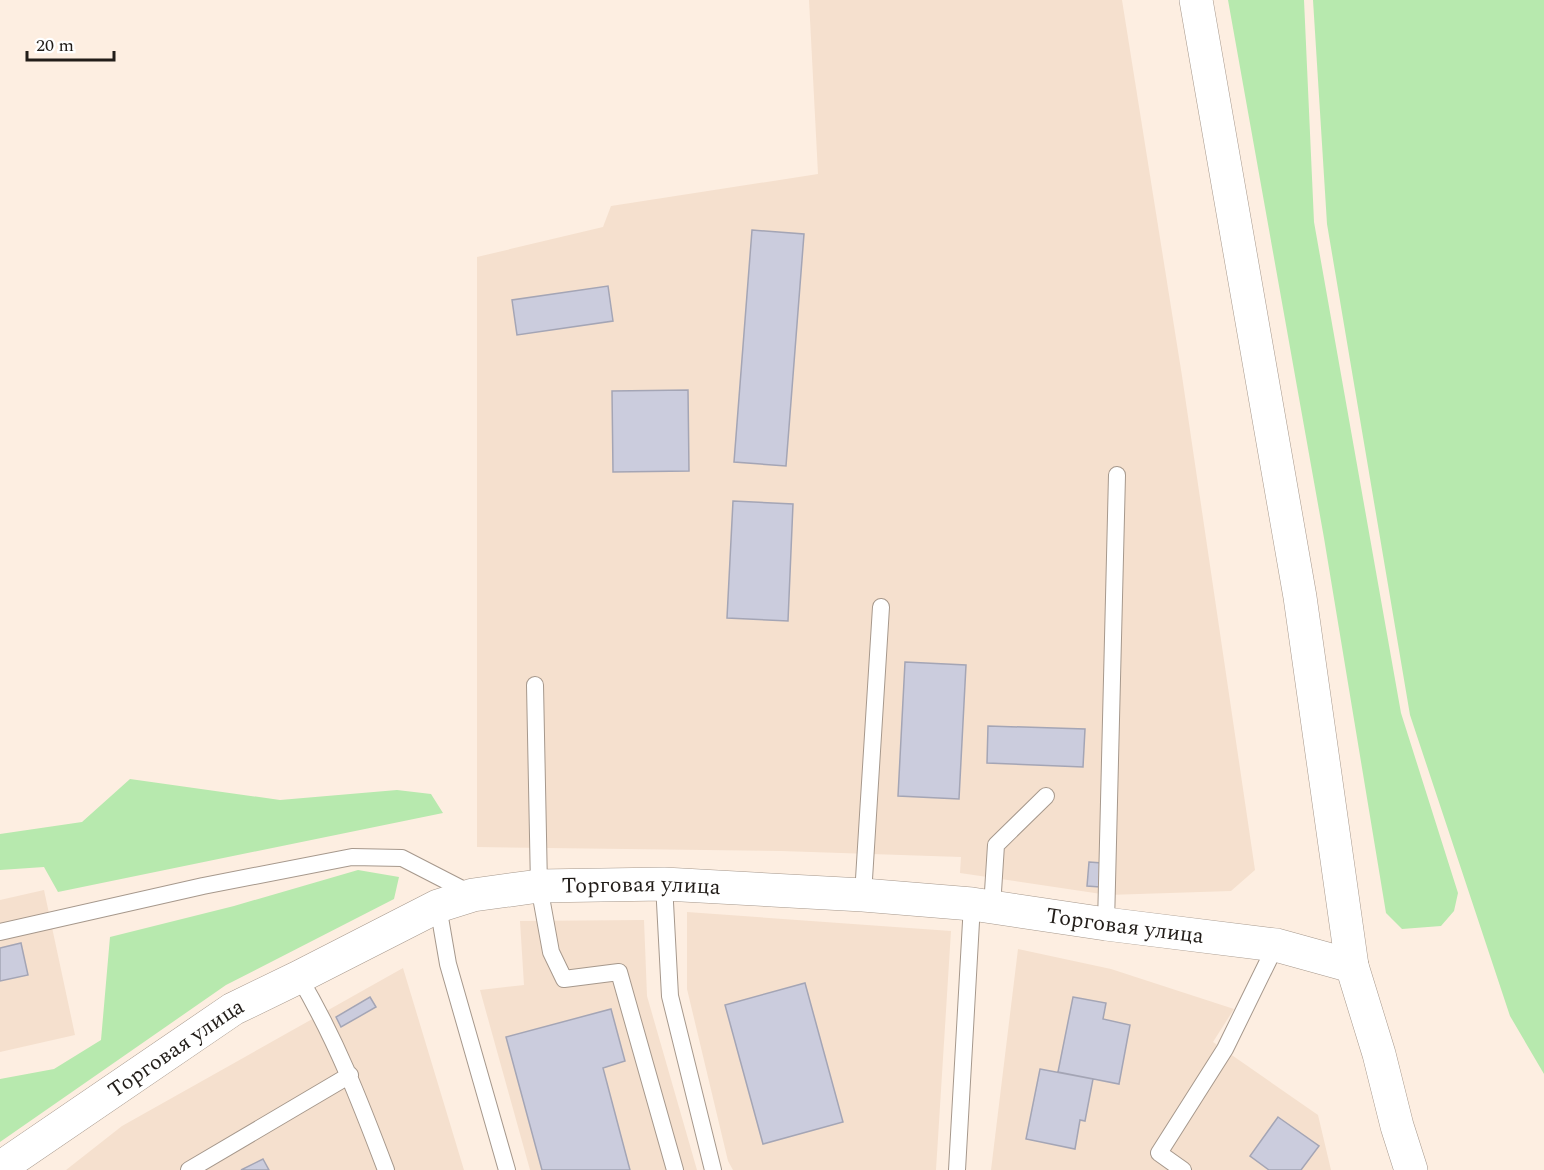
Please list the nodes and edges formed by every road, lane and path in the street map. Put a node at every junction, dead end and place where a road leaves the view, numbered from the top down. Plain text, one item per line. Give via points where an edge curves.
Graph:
1 (1196, 0) edge
2 (1117, 475) dead end
3 (881, 608) dead end
4 (535, 685) dead end
5 (1046, 796) dead end
6 (664, 884) junction
7 (539, 885) junction
8 (473, 895) junction
9 (863, 895) junction
10 (982, 905) junction
11 (438, 906) junction
12 (1107, 924) junction
13 (0, 932) edge
14 (1276, 945) junction
15 (1352, 966) junction
16 (299, 977) junction
17 (350, 1075) junction
18 (0, 1168) edge
19 (189, 1170) edge
20 (386, 1170) edge
21 (507, 1170) edge
22 (675, 1170) edge
23 (713, 1170) edge
24 (957, 1170) edge
25 (1183, 1170) edge
26 (1411, 1170) edge

1 - 15 street via 1300,597
2 - 12 lane
3 - 9 lane
4 - 7 lane
5 - 10 lane via 996,844
6 - 7 street, Торговая улица
6 - 9 street, Торговая улица
6 - 23 lane via 670,996
7 - 8 street, Торговая улица
7 - 22 lane via 551,952 564,979 620,972
8 - 11 street, Торговая улица
8 - 13 lane via 402,858 352,857
9 - 10 street, Торговая улица
10 - 12 street, Торговая улица
10 - 24 lane
11 - 16 street, Торговая улица
11 - 21 lane via 448,964
12 - 14 street, Торговая улица
14 - 15 street, Торговая улица
14 - 25 lane via 1225,1049 1160,1153
15 - 26 street
16 - 17 lane
16 - 18 street, Торговая улица via 232,1008
17 - 19 lane
17 - 20 lane

